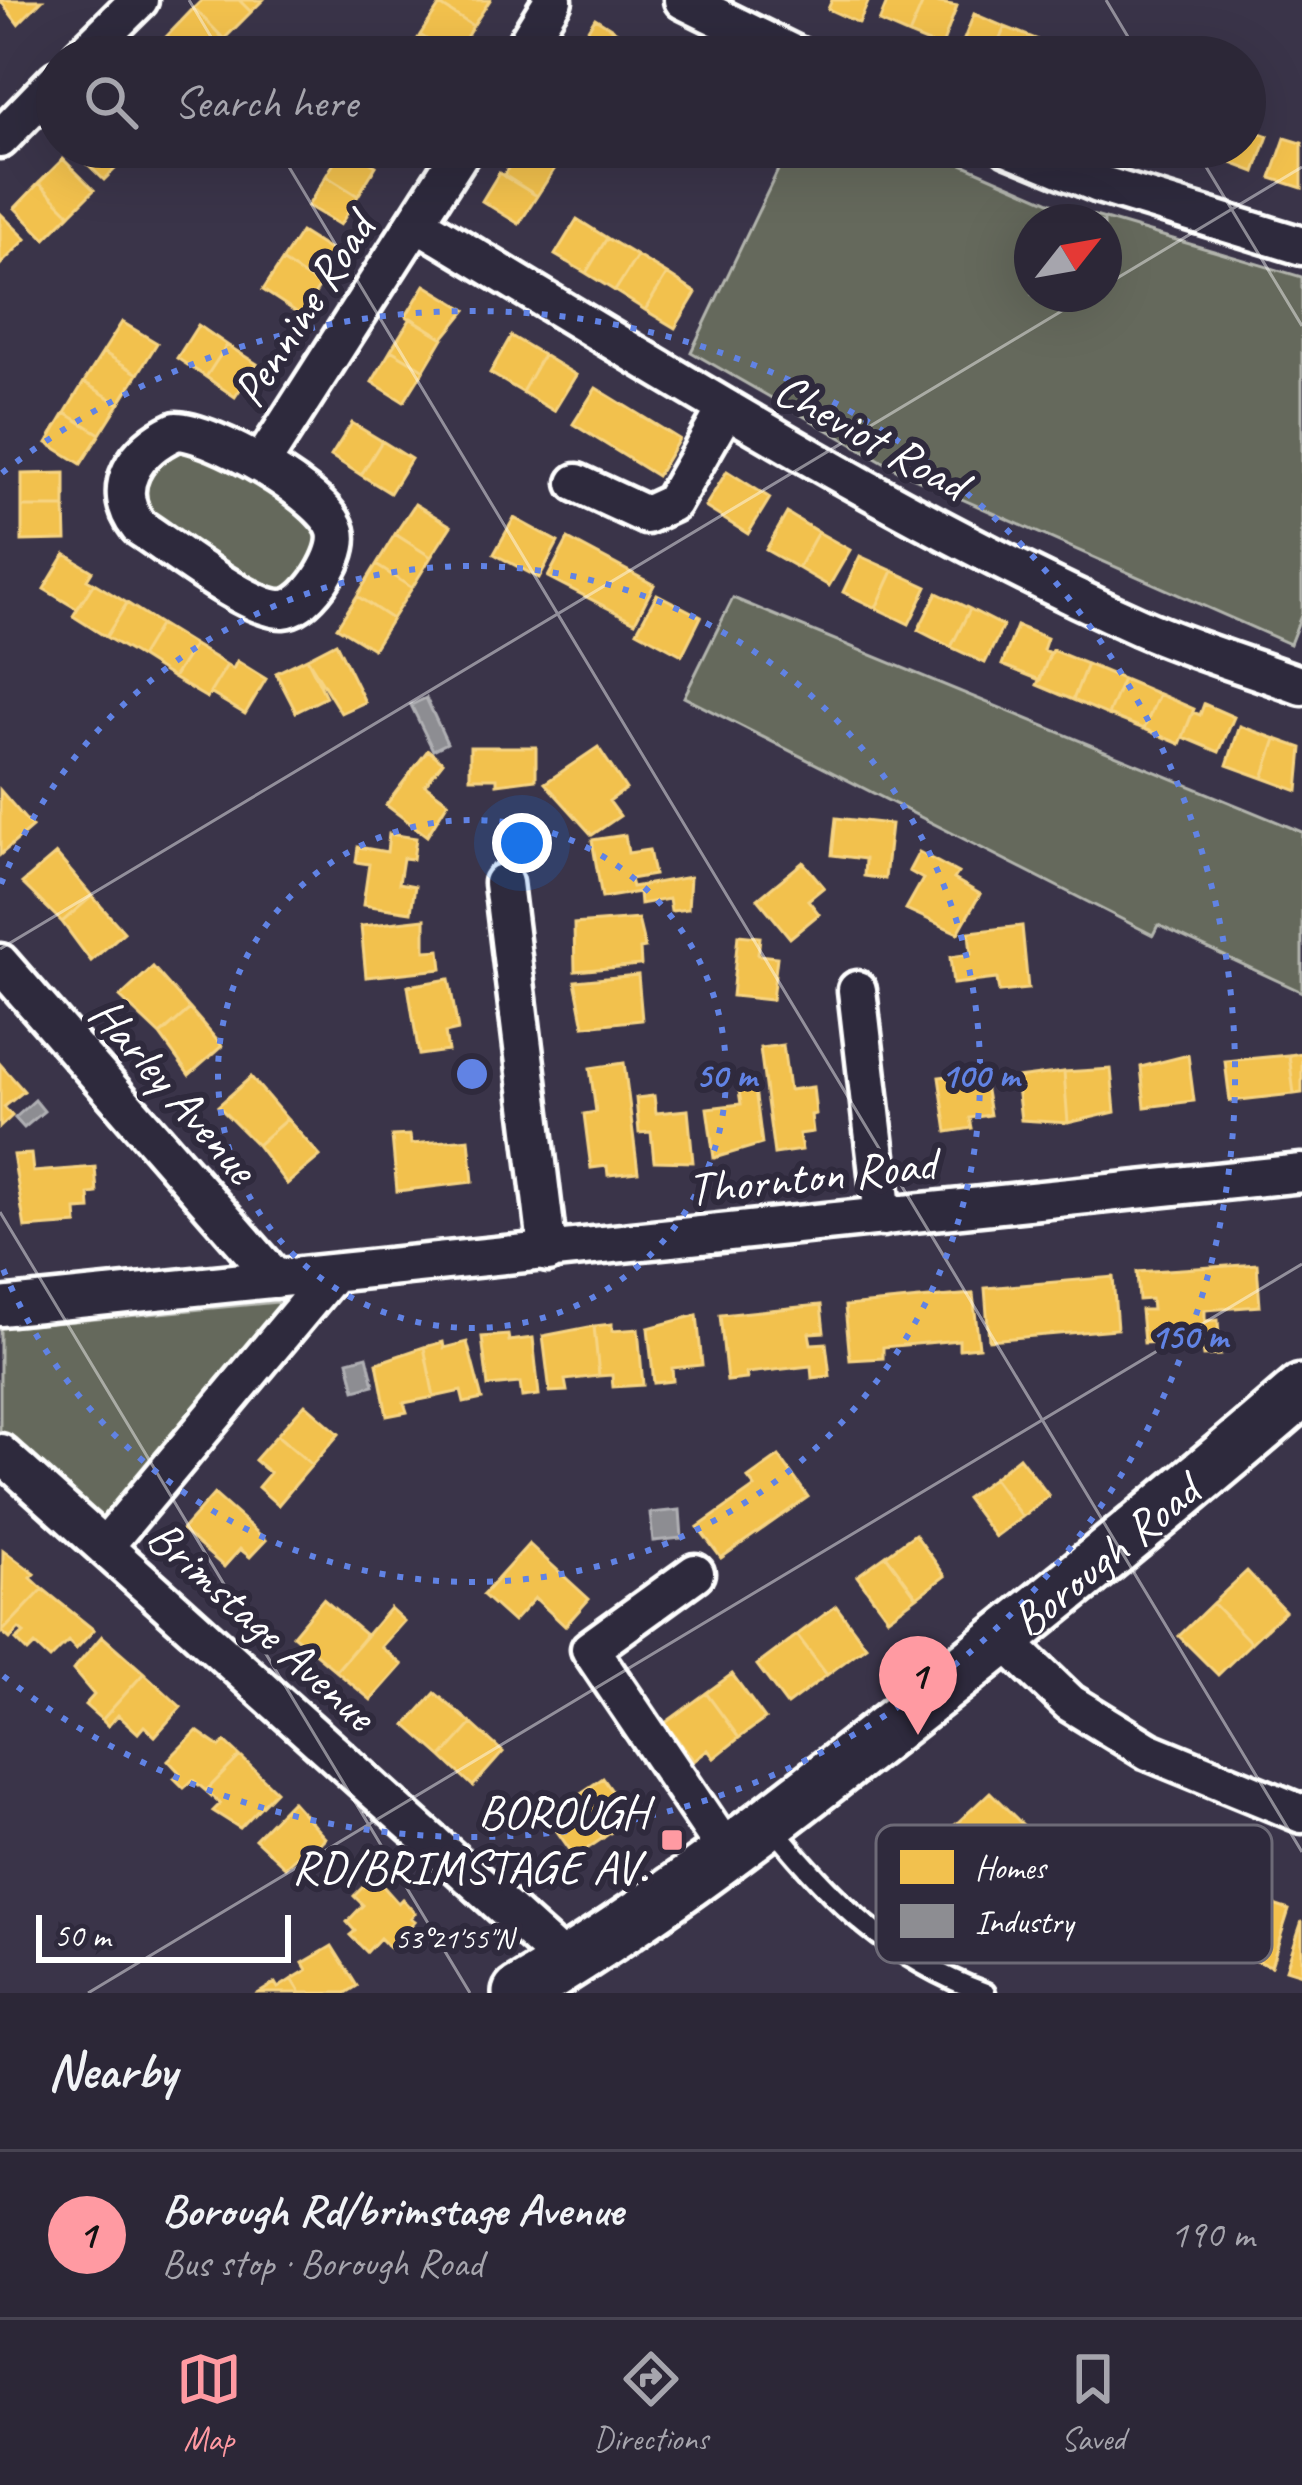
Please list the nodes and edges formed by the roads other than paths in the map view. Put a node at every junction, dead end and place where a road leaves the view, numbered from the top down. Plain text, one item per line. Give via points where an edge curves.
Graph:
1 (139, 0) edge
2 (553, 0) edge
3 (682, 0) edge
4 (102, 36) edge
5 (531, 36) edge
6 (757, 36) edge
7 (36, 102) edge
8 (0, 139) edge
9 (451, 168) edge
10 (1061, 168) edge
11 (418, 223) junction
12 (1302, 246) edge
13 (726, 409) junction
14 (260, 464) junction
15 (577, 483) dead end
16 (1302, 686) edge
17 (503, 883) dead end
18 (0, 964) edge
19 (857, 990) dead end
20 (1302, 1173) edge
21 (883, 1216) junction
22 (548, 1253) junction
23 (332, 1274) junction
24 (276, 1279) junction
25 (0, 1306) edge
26 (1302, 1391) edge
27 (0, 1453) edge
28 (104, 1547) junction
29 (694, 1573) dead end
30 (1003, 1639) junction
31 (1302, 1814) edge
32 (770, 1823) junction
33 (729, 1855) junction
34 (876, 1934) edge
35 (920, 1963) edge
36 (567, 1964) junction
37 (519, 1993) edge
38 (986, 1993) edge

1 - 4 street
2 - 5 street
3 - 6 street
7 - 8 street
9 - 11 street, Pennine Road
10 - 12 street
11 - 13 street, Cheviot Road
11 - 14 street, Pennine Road
13 - 15 street via 673,503 646,515
13 - 16 street, Cheviot Road via 987,554 1144,629
14 - 14 street, Pennine Road via 328,516 336,532 323,577 284,609 259,603 139,527 124,509 131,470 151,442 176,430
17 - 22 street
18 - 24 street, Harley Avenue
19 - 21 street
20 - 21 street, Thornton Road
21 - 22 street, Thornton Road
22 - 23 street, Thornton Road
23 - 24 street, Thornton Road
23 - 28 street
24 - 25 street, Thornton Road
26 - 30 street, Borough Road
27 - 28 street, Brimstage Avenue
28 - 36 street, Brimstage Avenue
29 - 33 street via 590,1649
30 - 31 street via 1070,1702 1148,1751
30 - 32 street, Borough Road
32 - 33 street, Borough Road
32 - 34 lane via 853,1919
33 - 36 street, Borough Road
35 - 38 lane
36 - 37 street, Borough Road

